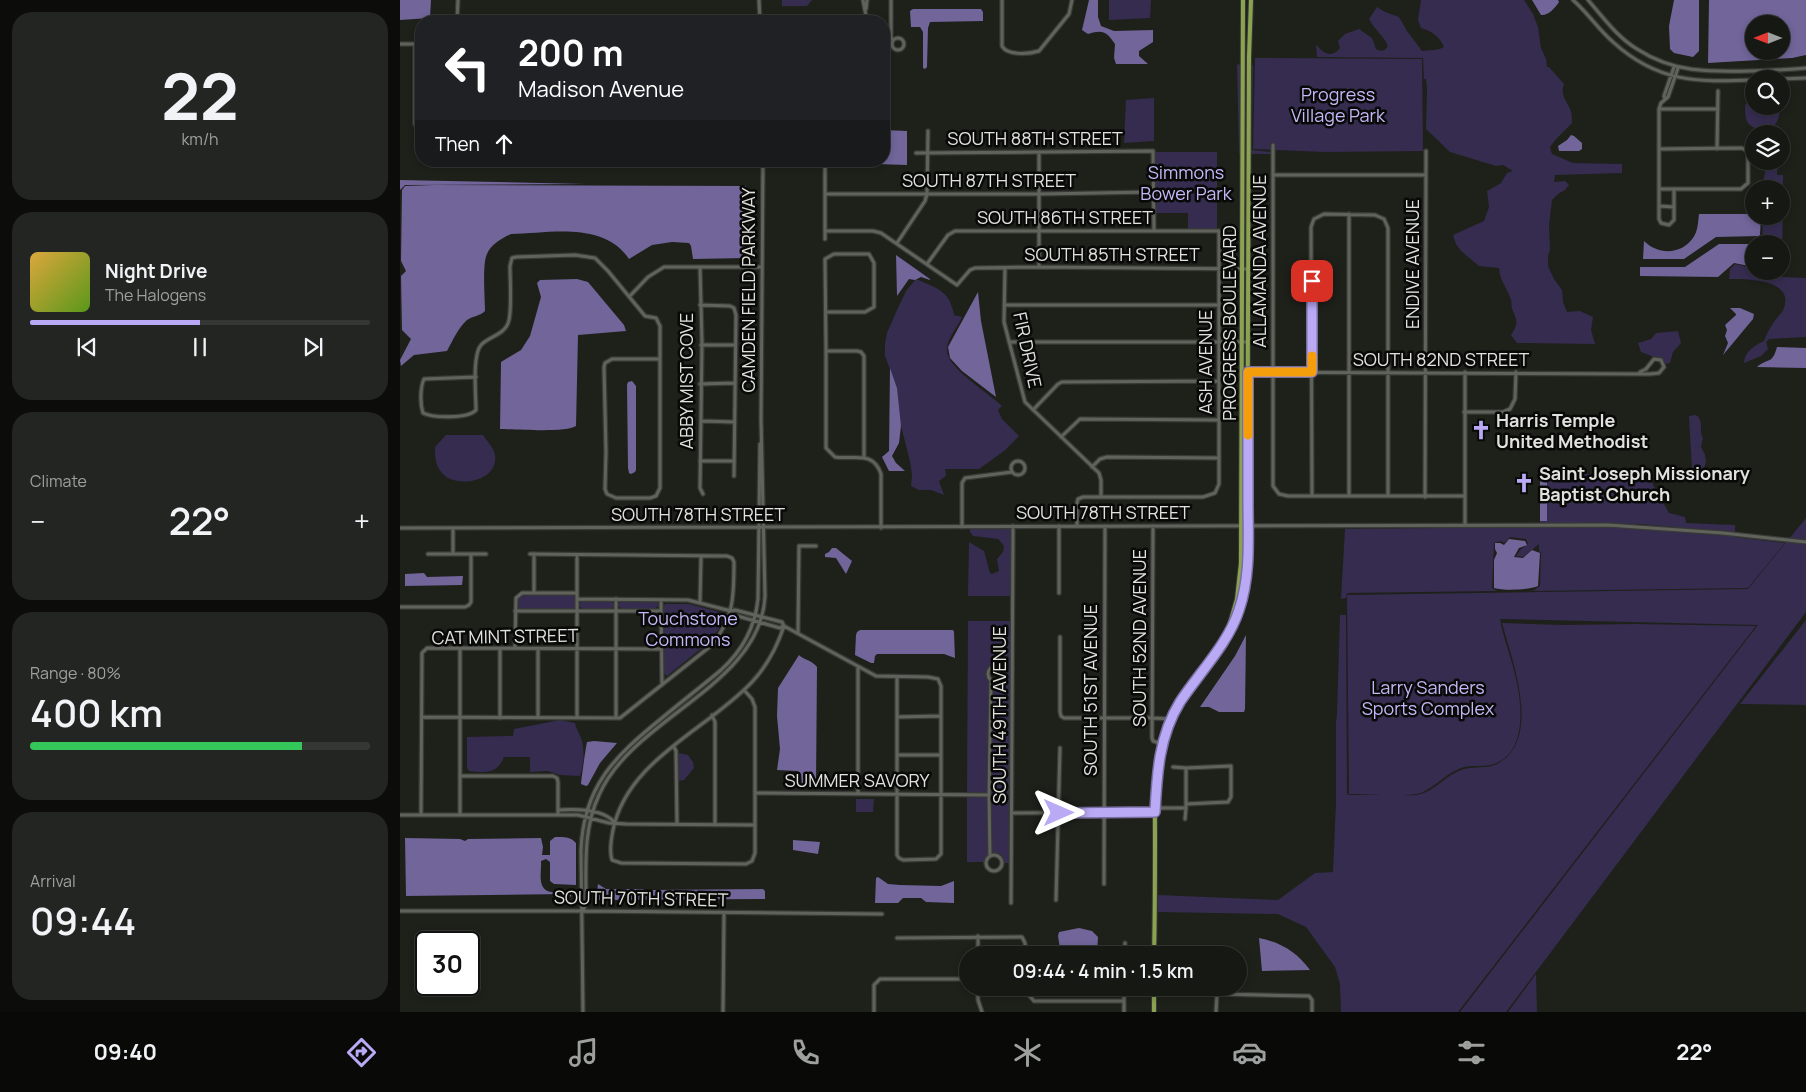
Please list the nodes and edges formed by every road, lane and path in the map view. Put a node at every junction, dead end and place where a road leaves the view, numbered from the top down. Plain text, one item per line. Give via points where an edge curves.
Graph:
1 (458, 0) edge
2 (758, 0) edge
3 (863, 0) edge
4 (867, 0) edge
5 (891, 0) edge
6 (1002, 0) edge
7 (1072, 0) edge
8 (1243, 0) edge
9 (1251, 0) edge
10 (1573, 0) edge
11 (1588, 0) edge
12 (866, 10) junction
13 (457, 15) edge
14 (759, 15) edge
15 (866, 15) edge
16 (1619, 36) junction
17 (893, 40) dead end
18 (1613, 42) junction
19 (400, 44) edge
20 (415, 44) joint
21 (1676, 67) junction
22 (1806, 68) edge
23 (1794, 69) junction
24 (1673, 76) junction
25 (1806, 78) edge
26 (1790, 79) edge
27 (1795, 79) junction
28 (1745, 80) edge
29 (1718, 91) dead end
30 (1243, 96) junction
31 (1659, 109) junction
32 (1718, 109) junction
33 (415, 124) edge
34 (928, 131) dead end
35 (1249, 145) junction
36 (1273, 145) dead end
37 (1717, 148) junction
38 (1659, 149) junction
39 (916, 152) dead end
40 (927, 152) junction
41 (1426, 152) dead end
42 (1039, 153) junction
43 (1243, 156) junction
44 (763, 167) edge
45 (825, 168) dead end
46 (1273, 175) junction
47 (1426, 175) junction
48 (1242, 189) junction
49 (1249, 189) junction
50 (1659, 189) junction
51 (1674, 189) junction
52 (1153, 192) junction
53 (825, 194) junction
54 (927, 194) junction
55 (1039, 194) junction
56 (1659, 206) junction
57 (1674, 207) junction
58 (1349, 214) junction
59 (825, 231) junction
60 (1039, 231) junction
61 (1154, 231) junction
62 (1219, 231) joint
63 (825, 239) dead end
64 (897, 243) junction
65 (927, 264) junction
66 (700, 267) junction
67 (762, 267) junction
68 (1039, 267) junction
69 (1005, 268) junction
70 (1219, 268) junction
71 (1243, 269) junction
72 (1249, 269) junction
73 (629, 297) junction
74 (700, 305) junction
75 (1004, 305) junction
76 (1219, 305) junction
77 (826, 312) junction
78 (1009, 342) junction
79 (1242, 342) junction
80 (1248, 342) junction
81 (1219, 343) junction
82 (702, 345) junction
83 (735, 345) junction
84 (826, 351) junction
85 (660, 359) junction
86 (1242, 372) junction
87 (1248, 372) junction
88 (1273, 372) junction
89 (1312, 372) junction
90 (1349, 372) junction
91 (1388, 372) junction
92 (1426, 372) junction
93 (1465, 372) junction
94 (1516, 372) junction
95 (1640, 372) junction
96 (476, 377) junction
97 (1219, 381) junction
98 (734, 383) junction
99 (700, 384) junction
100 (1033, 410) junction
101 (1464, 412) junction
102 (761, 419) junction
103 (1219, 420) junction
104 (702, 421) junction
105 (735, 422) junction
106 (1061, 437) junction
107 (1242, 449) junction
108 (1248, 449) junction
109 (864, 458) junction
110 (1219, 458) junction
111 (700, 460) junction
112 (734, 461) junction
113 (1092, 467) junction
114 (1012, 472) junction
115 (734, 476) dead end
116 (702, 494) dead end
117 (1101, 496) junction
118 (1312, 496) junction
119 (1349, 496) junction
120 (1388, 496) junction
121 (1426, 496) junction
122 (1465, 496) junction
123 (1465, 525) junction
124 (1013, 526) junction
125 (1059, 526) junction
126 (1077, 526) junction
127 (1105, 526) junction
128 (1153, 526) junction
129 (1242, 526) junction
130 (1248, 526) junction
131 (759, 527) junction
132 (764, 527) junction
133 (962, 527) junction
134 (400, 528) edge
135 (453, 528) junction
136 (881, 528) junction
137 (1806, 542) edge
138 (816, 546) dead end
139 (428, 554) dead end
140 (453, 554) junction
141 (471, 554) junction
142 (486, 554) dead end
143 (578, 554) junction
144 (701, 556) junction
145 (534, 592) junction
146 (577, 593) junction
147 (1059, 593) dead end
148 (577, 599) junction
149 (616, 599) junction
150 (661, 600) junction
151 (700, 602) junction
152 (400, 607) edge
153 (515, 611) junction
154 (577, 611) junction
155 (616, 611) junction
156 (661, 611) junction
157 (731, 611) junction
158 (756, 615) junction
159 (761, 617) junction
160 (754, 620) junction
161 (759, 622) junction
162 (784, 626) junction
163 (798, 633) junction
164 (1060, 637) dead end
165 (1226, 637) junction
166 (460, 648) junction
167 (500, 648) junction
168 (515, 648) junction
169 (538, 649) junction
170 (577, 649) junction
171 (616, 649) junction
172 (662, 649) junction
173 (858, 668) junction
174 (897, 678) junction
175 (991, 681) junction
176 (662, 686) junction
177 (744, 690) junction
178 (712, 716) junction
179 (941, 716) junction
180 (422, 717) junction
181 (897, 717) junction
182 (460, 718) junction
183 (500, 718) junction
184 (538, 718) junction
185 (577, 718) junction
186 (616, 718) junction
187 (1104, 718) junction
188 (1153, 718) junction
189 (1171, 719) junction
190 (1162, 744) junction
191 (674, 747) junction
192 (1060, 748) dead end
193 (897, 755) junction
194 (941, 755) junction
195 (1172, 768) dead end
196 (1186, 768) junction
197 (460, 776) junction
198 (755, 794) junction
199 (858, 794) junction
200 (897, 794) junction
201 (941, 794) junction
202 (989, 795) junction
203 (1186, 806) junction
204 (558, 810) junction
205 (1155, 810) junction
206 (590, 812) junction
207 (1103, 812) junction
208 (1012, 813) junction
209 (1059, 813) junction
210 (460, 814) junction
211 (400, 815) edge
212 (421, 815) junction
213 (558, 815) junction
214 (588, 817) junction
215 (1185, 818) dead end
216 (615, 822) junction
217 (677, 824) junction
218 (716, 825) junction
219 (755, 825) junction
220 (990, 856) junction
221 (1104, 884) dead end
222 (1056, 900) dead end
223 (1011, 903) dead end
224 (400, 911) edge
225 (583, 911) junction
226 (724, 913) junction
227 (882, 914) dead end
228 (978, 936) junction
229 (897, 938) dead end
230 (978, 946) edge
231 (1026, 946) edge
232 (1154, 946) edge
233 (959, 979) edge
234 (1247, 995) edge
235 (978, 996) edge
236 (1030, 996) edge
237 (1123, 996) edge
238 (1154, 996) edge
239 (1217, 996) edge
240 (1123, 1001) junction
241 (583, 1012) edge
242 (723, 1012) edge
243 (874, 1012) edge
244 (982, 1012) edge
245 (1124, 1012) edge
246 (1154, 1012) edge
247 (1216, 1012) edge
248 (1312, 1012) edge

1 - 13 street
2 - 14 street
3 - 12 street
4 - 12 street
5 - 17 street
6 - 7 street via 1002,46 1008,52 1039,51 1069,14
8 - 30 main road, PROGRESS BOULEVARD
9 - 35 main road, PROGRESS BOULEVARD
10 - 18 street
11 - 16 street
12 - 15 street
16 - 18 street
16 - 21 street via 1658,61
18 - 24 street via 1629,56
19 - 20 street
20 - 33 street
21 - 23 street via 1713,72
21 - 24 street
22 - 23 street
23 - 27 street
24 - 28 street via 1710,82
24 - 31 street
25 - 27 street
26 - 27 street
29 - 32 street
30 - 35 main road via 1245,141
30 - 43 main road, PROGRESS BOULEVARD
31 - 32 street
31 - 38 street
32 - 37 street
34 - 40 street
35 - 43 main road
35 - 49 main road, PROGRESS BOULEVARD
36 - 46 street, ALLAMANDA AVENUE
37 - 38 street
37 - 51 street via 1747,151 1746,186 1741,189
38 - 50 street
39 - 40 street, SOUTH 88TH STREET
40 - 42 street, SOUTH 88TH STREET
40 - 54 street
41 - 47 street, ENDIVE AVENUE
42 - 52 street, SOUTH 88TH STREET via 1153,152
42 - 55 street
43 - 48 main road, PROGRESS BOULEVARD
44 - 67 street, CAMDEN FIELD PARKWAY
45 - 53 street
46 - 47 street
46 - 88 street, ALLAMANDA AVENUE
47 - 92 street, ENDIVE AVENUE
48 - 49 main road
48 - 71 main road, PROGRESS BOULEVARD
49 - 72 main road, PROGRESS BOULEVARD
50 - 51 street
50 - 56 street
51 - 57 street
52 - 55 street, SOUTH 87TH STREET
52 - 61 street
53 - 54 street, SOUTH 87TH STREET
53 - 59 street
54 - 55 street, SOUTH 87TH STREET
54 - 64 street
55 - 60 street
56 - 57 street
56 - 57 street via 1660,223 1664,225 1672,222
58 - 89 street via 1324,214 1314,219 1311,227
58 - 90 street
58 - 91 street via 1380,216 1388,228
59 - 63 street
59 - 64 street via 873,231
60 - 61 street, SOUTH 86TH STREET
60 - 65 street, SOUTH 86TH STREET via 956,231 948,235
60 - 68 street
61 - 62 street, SOUTH 86TH STREET
62 - 70 street, ASH AVENUE
64 - 65 street
65 - 69 street, SOUTH 85TH STREET via 957,285 970,270
66 - 67 street
66 - 73 street via 664,267 648,277
66 - 74 street, ABBY MIST COVE
67 - 102 street, CAMDEN FIELD PARKWAY
68 - 69 street, SOUTH 85TH STREET
68 - 70 street, SOUTH 85TH STREET
69 - 75 street, FIR DRIVE
70 - 71 street, SOUTH 85TH STREET
70 - 76 street, ASH AVENUE
71 - 72 street, SOUTH 85TH STREET
71 - 79 main road, PROGRESS BOULEVARD
72 - 80 main road, PROGRESS BOULEVARD
73 - 85 street via 645,316 658,321
73 - 96 street via 594,258 575,255 512,258 509,322 504,330 480,346 476,356
74 - 82 street, ABBY MIST COVE
74 - 83 street via 734,308
75 - 76 street
75 - 78 street, FIR DRIVE
76 - 81 street, ASH AVENUE
77 - 77 street via 825,259 834,254 869,254 874,263 874,307 865,312
77 - 84 street
78 - 81 street
78 - 100 street, FIR DRIVE via 1022,396
79 - 80 street
79 - 81 street
79 - 86 main road, PROGRESS BOULEVARD
80 - 87 main road, PROGRESS BOULEVARD
81 - 97 street, ASH AVENUE
82 - 83 street
82 - 99 street, ABBY MIST COVE
83 - 98 street
84 - 109 street via 826,448 838,457
84 - 109 street via 857,351 864,356
85 - 85 street via 612,359 605,363 605,489 612,497 650,498 659,492
86 - 87 street, SOUTH 82ND STREET
86 - 107 main road, PROGRESS BOULEVARD
87 - 88 street, SOUTH 82ND STREET
87 - 108 main road, PROGRESS BOULEVARD
88 - 89 street, SOUTH 82ND STREET
88 - 118 street, ALLAMANDA AVENUE via 1273,486 1279,494
89 - 90 street, SOUTH 82ND STREET
89 - 118 street
90 - 91 street, SOUTH 82ND STREET
90 - 119 street
91 - 92 street, SOUTH 82ND STREET
91 - 120 street
92 - 93 street, SOUTH 82ND STREET
92 - 121 street, ENDIVE AVENUE
93 - 94 street, SOUTH 82ND STREET
93 - 101 street
94 - 95 street, SOUTH 82ND STREET
94 - 101 street via 1515,399 1510,409 1503,412
95 - 95 street, SOUTH 82ND STREET via 1654,359 1664,364 1659,373
96 - 96 street via 476,410 472,414 428,416 423,413 424,379
97 - 100 street via 1062,382
97 - 103 street, ASH AVENUE
98 - 99 street
98 - 105 street
99 - 104 street, ABBY MIST COVE
100 - 106 street, FIR DRIVE
101 - 122 street
102 - 131 street, CAMDEN FIELD PARKWAY
102 - 132 street, CAMDEN FIELD PARKWAY
103 - 106 street via 1080,419
103 - 110 street, ASH AVENUE
104 - 105 street
104 - 111 street, ABBY MIST COVE
105 - 112 street
106 - 113 street, FIR DRIVE
107 - 108 main road
107 - 129 main road, PROGRESS BOULEVARD
108 - 130 main road, PROGRESS BOULEVARD
109 - 136 street via 875,462 881,474
110 - 113 street via 1107,457
110 - 117 street, ASH AVENUE via 1219,484 1215,493 1204,497
111 - 112 street
111 - 116 street, ABBY MIST COVE
112 - 115 street
113 - 117 street, FIR DRIVE via 1099,473
114 - 114 street via 1013,462 1024,464 1021,474
114 - 133 street via 965,478 962,483
117 - 126 street via 1078,499
118 - 119 street
119 - 120 street
120 - 121 street
121 - 122 street
122 - 123 street
123 - 130 street, SOUTH 78TH STREET
123 - 137 street, SOUTH 78TH STREET via 1641,526
124 - 125 street, SOUTH 78TH STREET
124 - 133 street, SOUTH 78TH STREET
124 - 208 street, SOUTH 49TH AVENUE
125 - 126 street, SOUTH 78TH STREET
125 - 147 street
126 - 127 street, SOUTH 78TH STREET
127 - 128 street, SOUTH 78TH STREET
127 - 187 street, SOUTH 51ST AVENUE
128 - 129 street, SOUTH 78TH STREET
128 - 188 street, SOUTH 52ND AVENUE
129 - 130 street, SOUTH 78TH STREET
129 - 165 main road, PROGRESS BOULEVARD via 1240,581
130 - 165 main road, PROGRESS BOULEVARD via 1246,583 1237,617
131 - 132 street, SOUTH 78TH STREET
131 - 135 street, SOUTH 78TH STREET
131 - 158 street, CAMDEN FIELD PARKWAY
132 - 136 street, SOUTH 78TH STREET
132 - 159 street, CAMDEN FIELD PARKWAY via 765,600
133 - 136 street, SOUTH 78TH STREET
134 - 135 street, SOUTH 78TH STREET
135 - 140 street
138 - 163 street via 799,546
139 - 140 street
140 - 141 street
141 - 142 street
141 - 152 street via 469,605
143 - 144 street
143 - 145 street via 532,554
143 - 146 street
144 - 151 street
144 - 157 street via 732,558 734,595
145 - 146 street
145 - 153 street via 518,595
146 - 148 street
148 - 149 street
148 - 154 street
149 - 150 street
149 - 155 street
150 - 151 street
150 - 156 street
151 - 157 street
153 - 154 street
153 - 168 street
154 - 155 street
154 - 170 street
155 - 156 street
155 - 171 street
156 - 172 street
157 - 158 street
157 - 160 street
157 - 176 street via 712,645
158 - 159 street
158 - 160 street, CAMDEN FIELD PARKWAY
159 - 161 street, CAMDEN FIELD PARKWAY
159 - 162 street via 782,622
160 - 161 street
160 - 206 street, CAMDEN FIELD PARKWAY via 744,644 729,663 620,753 601,779
161 - 162 street via 780,628
161 - 206 street, CAMDEN FIELD PARKWAY via 733,666 620,762 604,783
162 - 163 street
162 - 177 street via 767,662
163 - 173 street
164 - 187 street via 1061,716
165 - 189 main road
166 - 167 street, CAT MINT STREET
166 - 180 street, CAT MINT STREET via 427,648 422,653
166 - 182 street
167 - 168 street, CAT MINT STREET
167 - 183 street
168 - 169 street, CAT MINT STREET
169 - 170 street, CAT MINT STREET
169 - 184 street
170 - 171 street, CAT MINT STREET
170 - 185 street
171 - 172 street, CAT MINT STREET
171 - 186 street
172 - 176 street
173 - 174 street via 876,676
173 - 199 street
174 - 179 street via 938,679
174 - 181 street
175 - 175 street via 990,669 995,666 1001,668 1003,679
175 - 202 street
176 - 186 street via 624,716
177 - 178 street
177 - 198 street via 755,707
178 - 191 street
178 - 218 street via 715,722
179 - 181 street
179 - 194 street
180 - 182 street
180 - 212 street, CAT MINT STREET
181 - 193 street
182 - 183 street
182 - 197 street
183 - 184 street
184 - 185 street
185 - 186 street
187 - 188 street
187 - 207 street, SOUTH 51ST AVENUE
188 - 189 street
188 - 190 street, SOUTH 52ND AVENUE via 1152,740
189 - 190 main road
190 - 205 main road via 1156,774
191 - 216 street via 632,786
191 - 217 street
192 - 209 street
193 - 194 street
193 - 200 street
194 - 201 street
195 - 196 street
196 - 203 street
196 - 203 street via 1231,766 1231,798 1227,802
197 - 204 street via 553,776 558,782
197 - 210 street
198 - 199 street, SUMMER SAVORY
198 - 219 street
199 - 200 street, SUMMER SAVORY
200 - 201 street, SUMMER SAVORY
200 - 201 street via 897,855 903,860 920,860 936,859 941,854
201 - 202 street, SUMMER SAVORY
202 - 220 street
203 - 205 street
203 - 215 street
204 - 206 street
204 - 213 street
205 - 207 street
205 - 232 main road
206 - 214 street, CAMDEN FIELD PARKWAY
206 - 216 street via 610,817
207 - 209 street
207 - 221 street, SOUTH 51ST AVENUE
208 - 209 street
208 - 223 street, SOUTH 49TH AVENUE
209 - 222 street
210 - 212 street
210 - 213 street
211 - 212 street
213 - 214 street
214 - 216 street
214 - 225 street, CAMDEN FIELD PARKWAY via 581,851
216 - 217 street
216 - 219 street via 611,856 621,863 750,863 755,853
217 - 218 street
218 - 219 street
220 - 220 street via 988,868 1000,868 1001,859
224 - 225 street, SOUTH 70TH STREET
225 - 226 street, SOUTH 70TH STREET
225 - 241 street, CAMDEN FIELD PARKWAY
226 - 227 street, SOUTH 70TH STREET
226 - 242 street
228 - 229 street
228 - 230 street
228 - 231 street via 1022,937
233 - 243 street via 880,979 874,985
234 - 248 street via 1309,996
235 - 244 street
236 - 240 street via 1034,1001
237 - 240 street
238 - 246 main road
239 - 247 street
240 - 245 street

